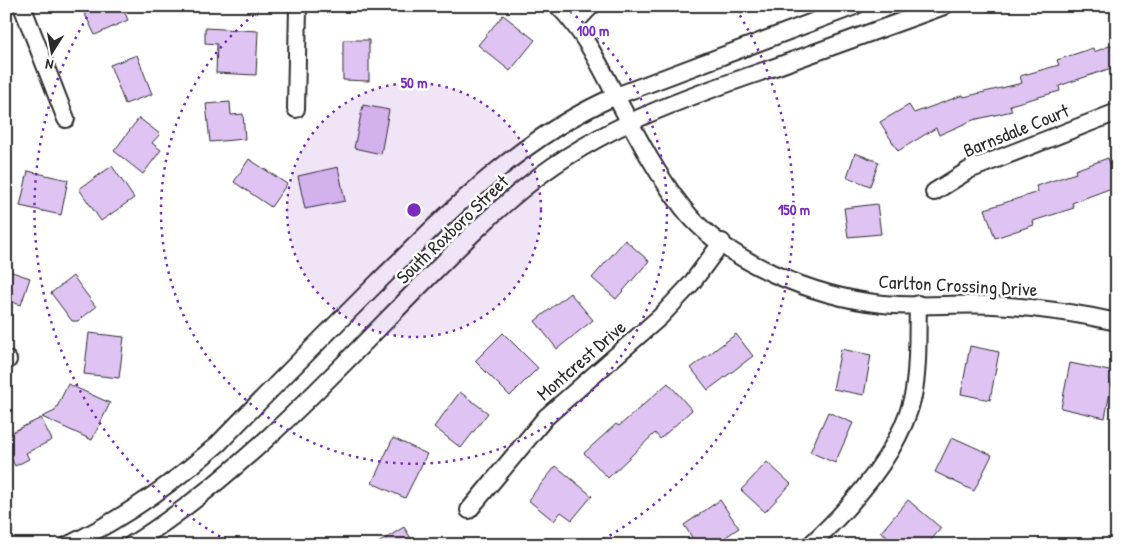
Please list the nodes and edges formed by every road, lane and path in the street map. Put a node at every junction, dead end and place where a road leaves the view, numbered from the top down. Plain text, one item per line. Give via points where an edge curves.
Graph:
1 (22, 6) edge
2 (298, 6) edge
3 (558, 6) edge
4 (591, 6) edge
5 (855, 6) edge
6 (944, 6) edge
7 (574, 23) junction
8 (616, 96) junction
9 (296, 109) dead end
10 (1117, 112) edge
11 (66, 120) dead end
12 (629, 122) junction
13 (934, 192) dead end
14 (722, 242) junction
15 (918, 304) junction
16 (1117, 322) edge
17 (468, 510) dead end
18 (820, 542) edge
19 (77, 543) edge
20 (132, 545) edge

1 - 11 street
2 - 9 street
3 - 7 street, Carlton Crossing Drive
4 - 7 street
5 - 8 street, South Roxboro Street
6 - 12 street, South Roxboro Street via 692,96
7 - 8 street, Carlton Crossing Drive
8 - 12 street, Carlton Crossing Drive
8 - 19 street, South Roxboro Street via 545,135 501,166 452,209 212,449 165,487
10 - 13 street, Barnsdale Court via 969,170
12 - 14 street, Carlton Crossing Drive via 684,209
12 - 20 street, South Roxboro Street via 582,147 530,182 468,236 253,453 183,511
14 - 15 street, Carlton Crossing Drive via 782,279 824,292 884,304
14 - 17 street, Montcrest Drive via 691,284 660,317 546,417
15 - 16 street, Carlton Crossing Drive via 1041,308
15 - 18 street via 917,370 904,424 880,467

